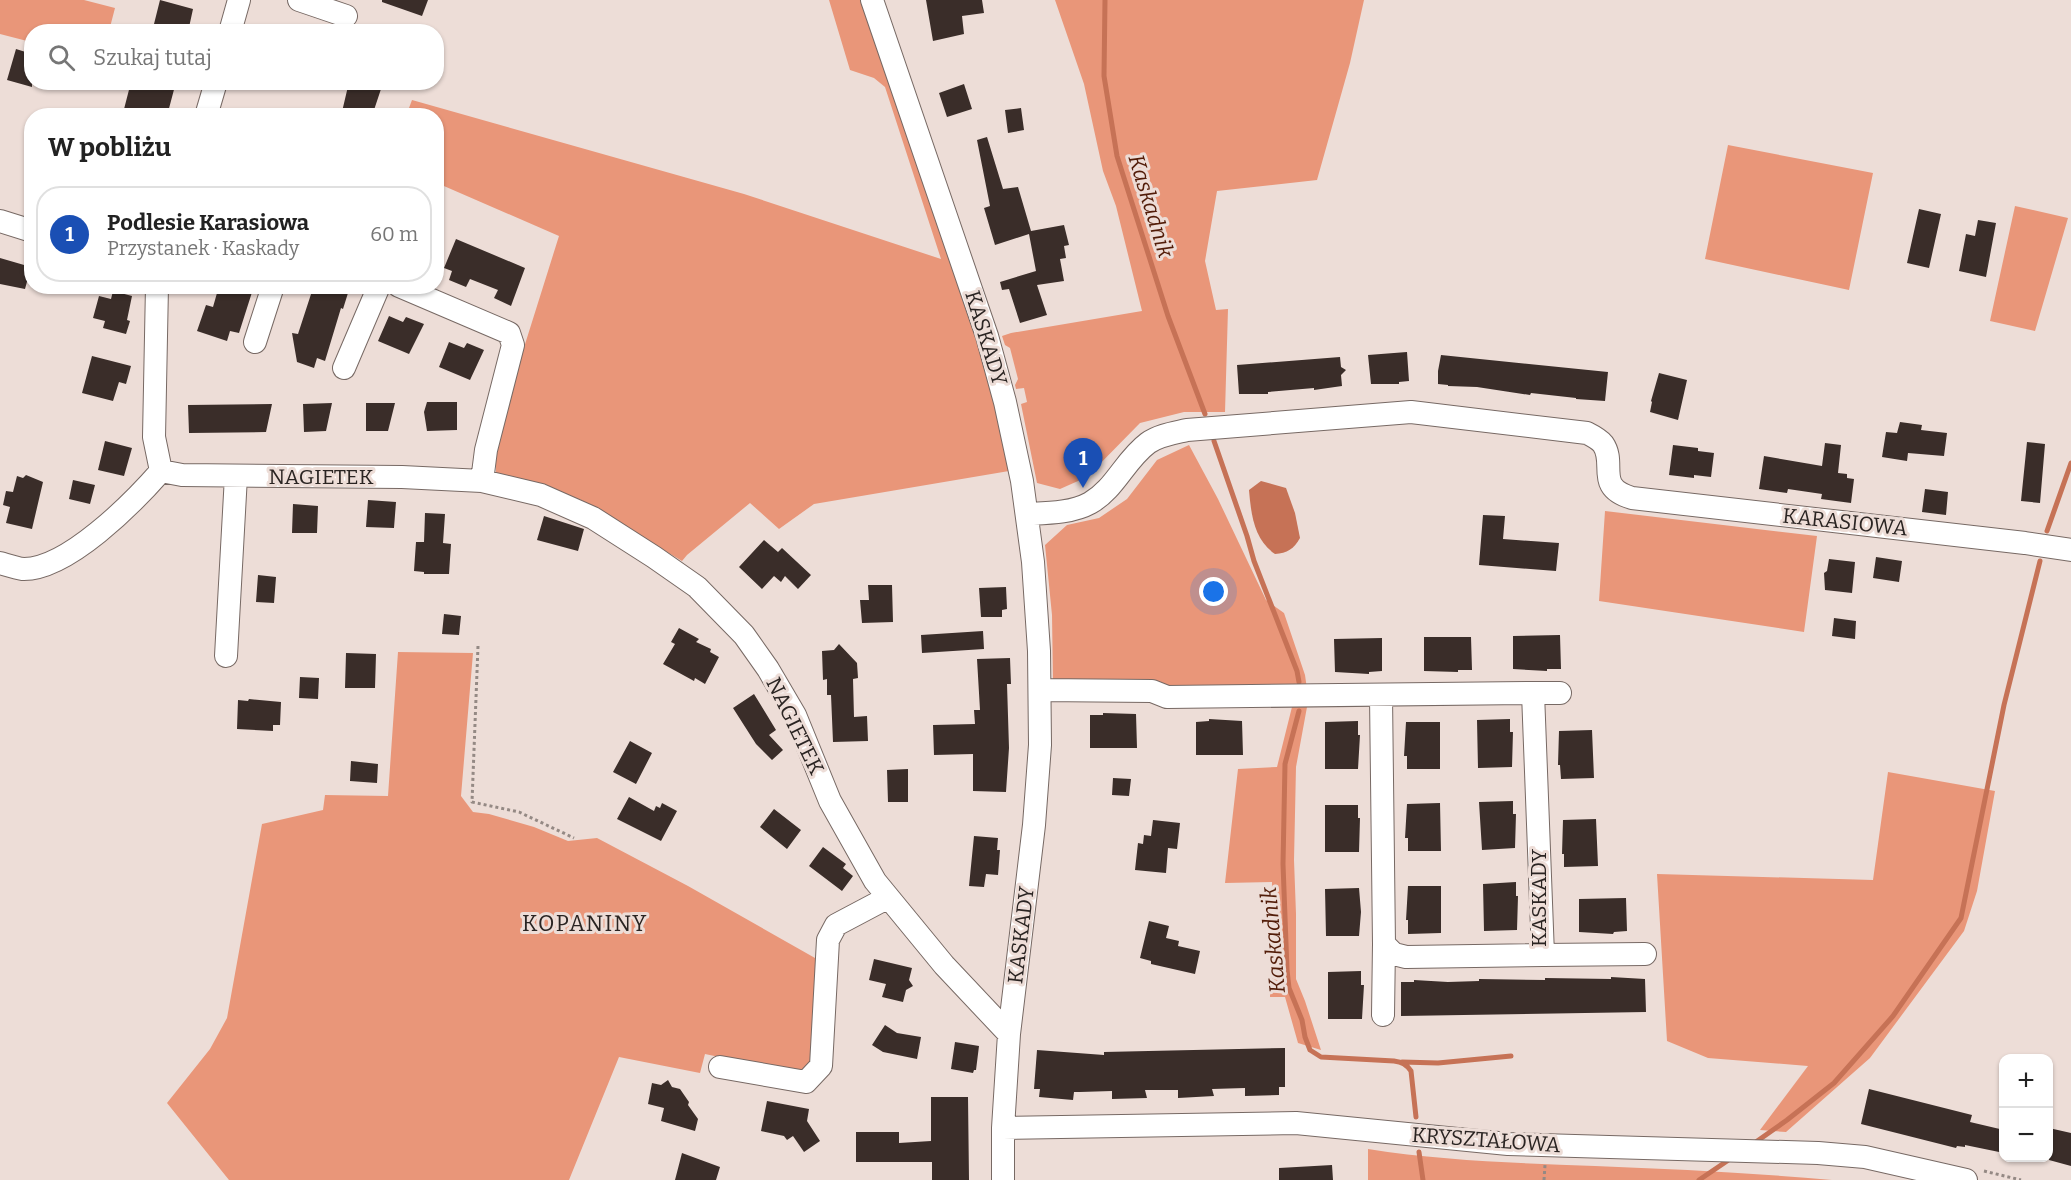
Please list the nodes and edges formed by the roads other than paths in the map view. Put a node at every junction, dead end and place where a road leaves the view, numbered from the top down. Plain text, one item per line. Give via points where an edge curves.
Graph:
1 (239, 0) edge
2 (299, 0) edge
3 (872, 0) edge
4 (346, 16) dead end
5 (232, 24) edge
6 (214, 90) edge
7 (208, 108) edge
8 (0, 221) edge
9 (24, 228) edge
10 (157, 294) edge
11 (270, 294) edge
12 (376, 294) edge
13 (418, 294) edge
14 (255, 342) dead end
15 (344, 368) dead end
16 (161, 471) junction
17 (236, 476) junction
18 (482, 481) junction
19 (1027, 514) junction
20 (2071, 550) edge
21 (0, 563) edge
22 (226, 656) dead end
23 (1040, 690) junction
24 (1533, 693) junction
25 (1560, 693) dead end
26 (1381, 696) junction
27 (887, 898) junction
28 (1384, 944) junction
29 (1645, 954) dead end
30 (1543, 955) junction
31 (1383, 1015) dead end
32 (1010, 1034) junction
33 (720, 1067) dead end
34 (1003, 1128) junction
35 (1003, 1180) edge
36 (1966, 1180) edge

1 - 5 street
2 - 4 street
3 - 19 street, KASKADY via 987,336
6 - 7 street
8 - 9 street
10 - 16 street via 154,437
11 - 14 street
12 - 15 street
13 - 18 street via 509,333 513,345
16 - 17 street, NAGIETEK
16 - 21 street via 89,540 53,562 23,569
17 - 18 street, NAGIETEK
17 - 22 street
18 - 27 street, NAGIETEK via 541,495 593,518 697,587 744,635 795,715 830,801
19 - 20 street, KARASIOWA via 1090,503 1103,494 1135,455 1169,434 1411,412 1587,433 1602,443 1611,483 1620,495
19 - 23 street, KASKADY
23 - 26 street via 1152,691 1167,697
23 - 32 street, KASKADY via 1034,825
24 - 25 street
24 - 26 street
24 - 30 street, KASKADY
26 - 28 street
27 - 32 street, NAGIETEK
27 - 33 street via 836,925 828,940 821,1066 806,1082
28 - 30 street, KASKADY via 1394,954 1406,957
28 - 31 street
29 - 30 street
32 - 34 street, KASKADY
34 - 35 street, KASKADY
34 - 36 street, KRYSZTAŁOWA via 1296,1123 1508,1144 1818,1153 1865,1157

